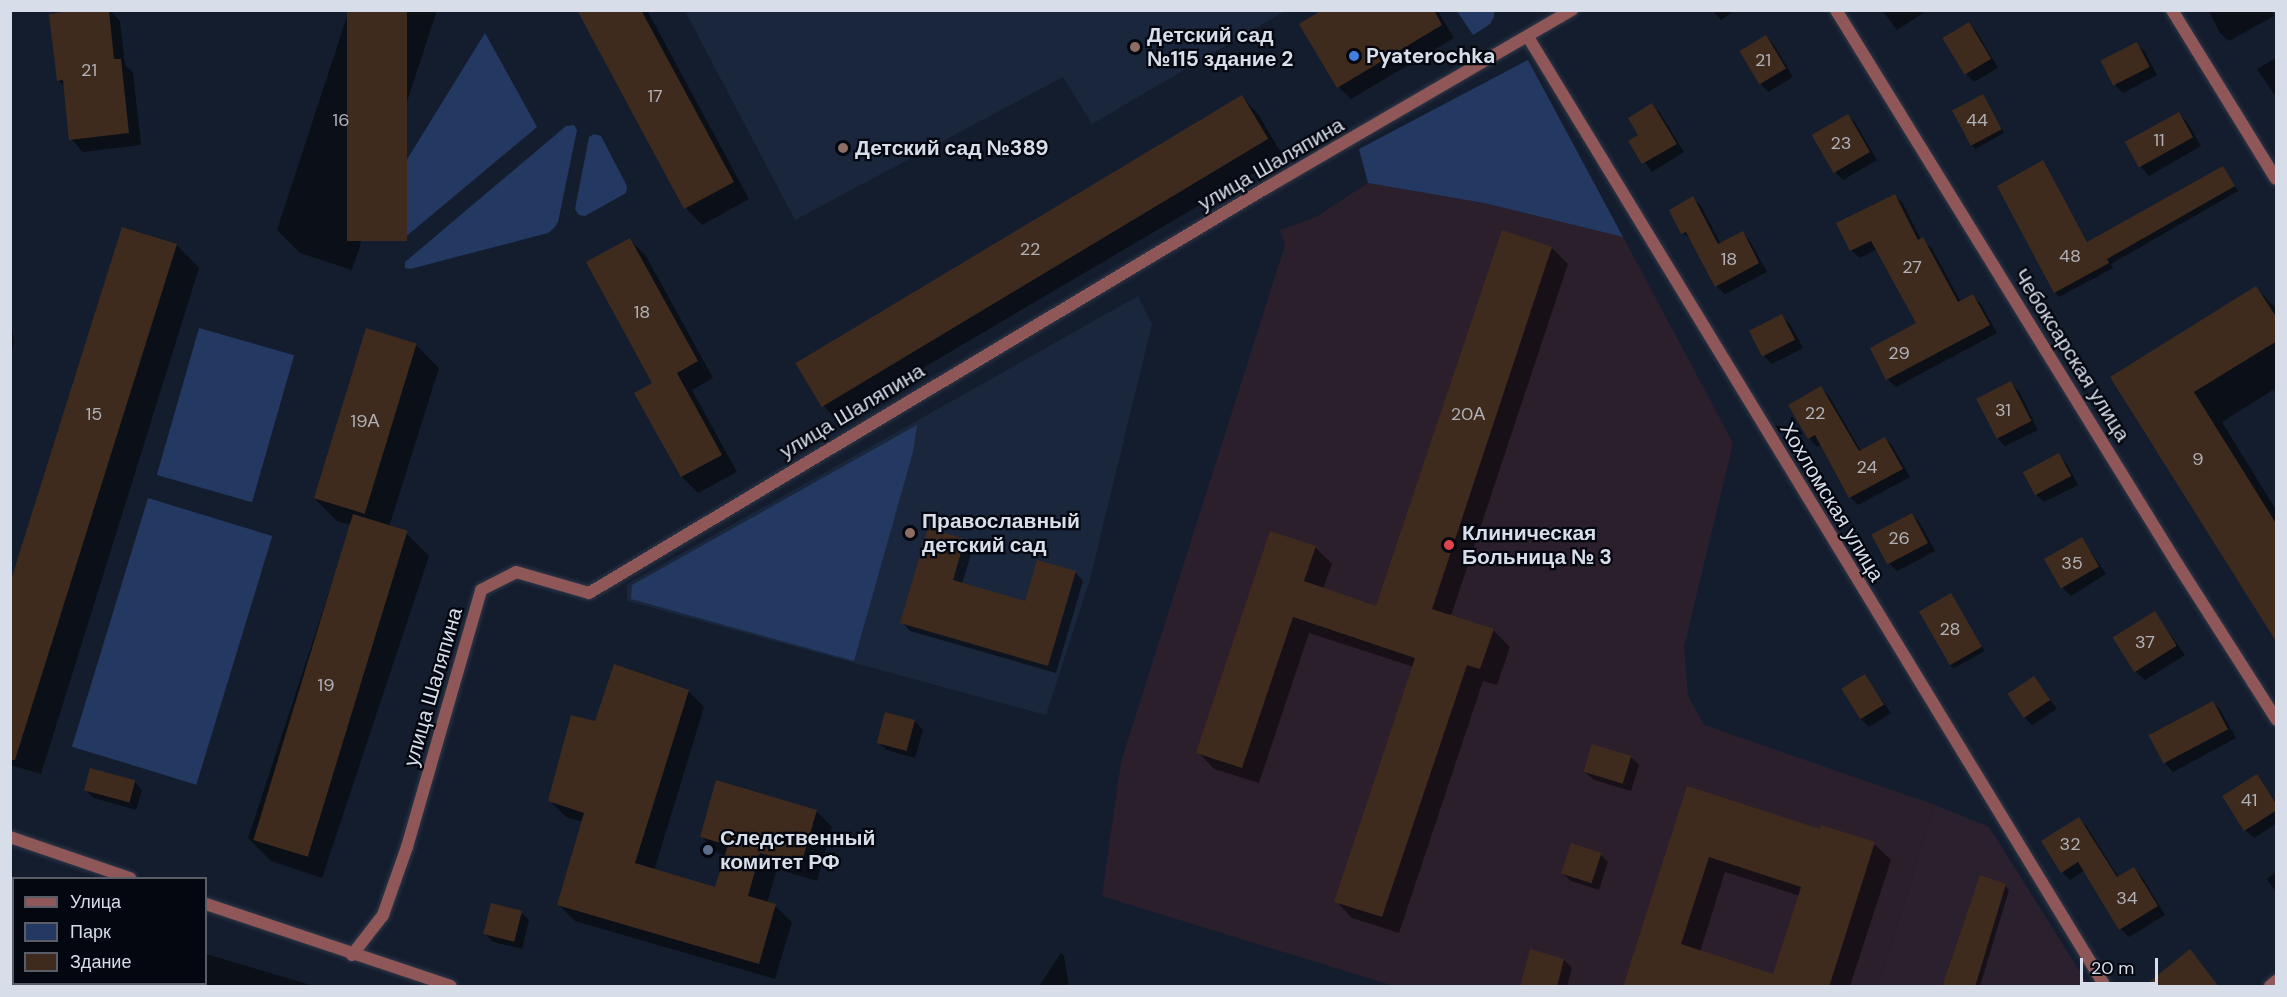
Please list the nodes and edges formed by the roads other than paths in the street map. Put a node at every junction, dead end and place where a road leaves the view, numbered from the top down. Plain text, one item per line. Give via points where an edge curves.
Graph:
1 (1572, 10) edge
2 (1836, 10) edge
3 (2172, 10) edge
4 (1528, 37) junction
5 (2277, 179) edge
6 (2277, 719) edge
7 (10, 837) edge
8 (124, 877) edge
9 (207, 904) edge
10 (352, 955) junction
11 (2277, 981) edge
12 (451, 987) edge
13 (2105, 987) edge
14 (2270, 987) edge

1 - 4 street, улица Шаляпина
2 - 6 street, Чебоксарская улица
3 - 5 street
4 - 10 street, улица Шаляпина via 1256,194 589,593 516,572 482,590 383,915
4 - 13 street, Хохломская улица
7 - 8 street
9 - 10 street
10 - 12 street
11 - 14 street

